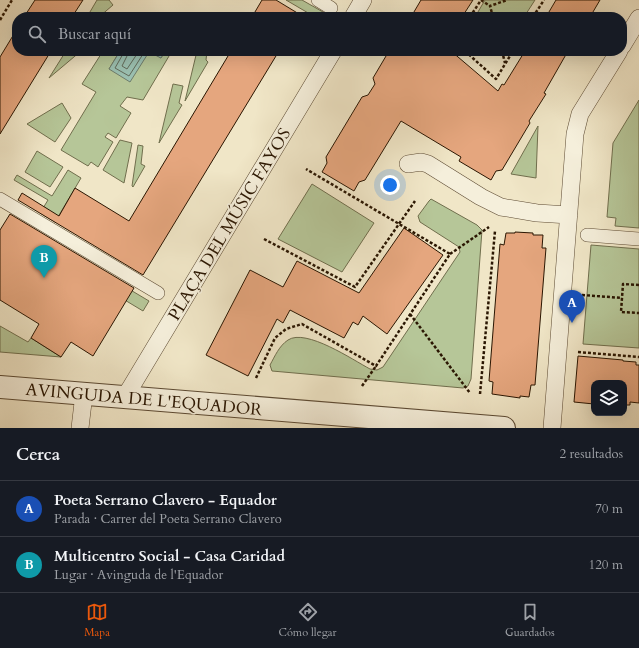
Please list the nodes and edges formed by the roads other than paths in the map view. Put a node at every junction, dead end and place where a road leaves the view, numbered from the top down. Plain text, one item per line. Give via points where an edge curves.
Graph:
1 (318, 0) edge
2 (364, 0) edge
3 (331, 8) dead end
4 (356, 12) edge
5 (639, 18) edge
6 (627, 38) edge
7 (330, 56) edge
8 (616, 56) edge
9 (408, 164) dead end
10 (0, 199) edge
11 (569, 215) junction
12 (587, 235) dead end
13 (639, 239) edge
14 (158, 293) dead end
15 (0, 387) edge
16 (84, 394) junction
17 (125, 397) junction
18 (80, 428) edge
19 (504, 428) edge
20 (552, 428) edge

1 - 3 street
2 - 4 street
5 - 6 street
7 - 17 street, PLAÇA DEL MÚSIC FAYOS
8 - 11 street via 577,123 574,134
9 - 11 street via 428,164 501,207
10 - 14 street
11 - 20 street
12 - 13 street
15 - 16 street, AVINGUDA DE L'EQUADOR
16 - 17 street, AVINGUDA DE L'EQUADOR
16 - 18 street
17 - 19 street, AVINGUDA DE L'EQUADOR

